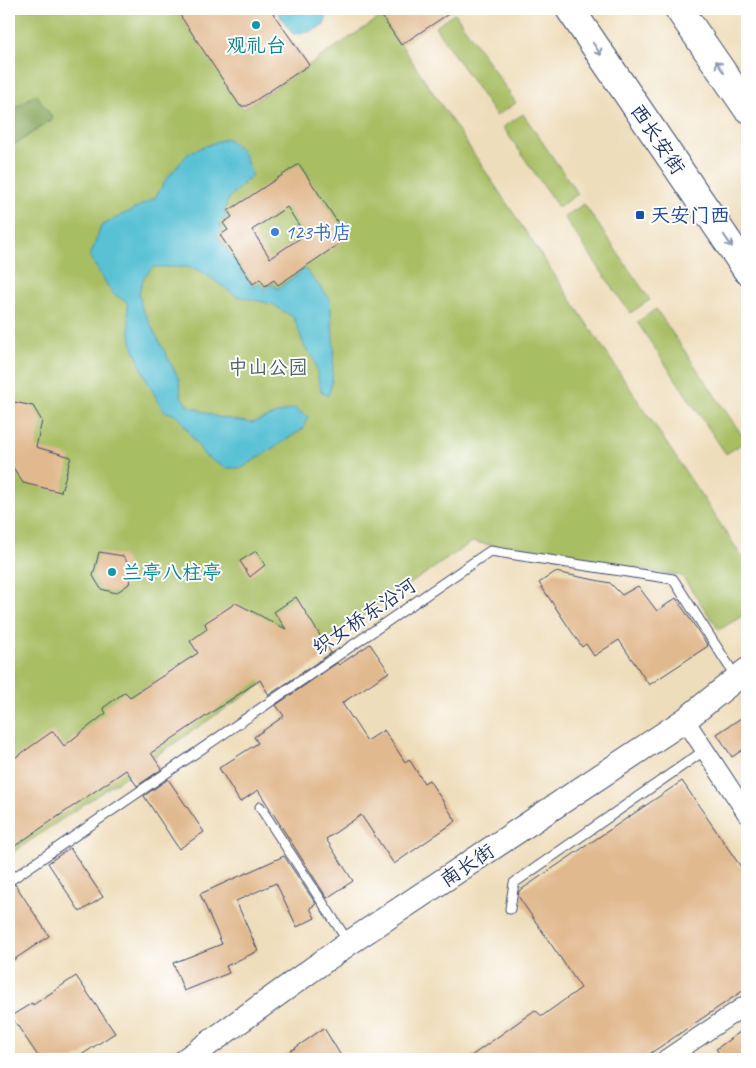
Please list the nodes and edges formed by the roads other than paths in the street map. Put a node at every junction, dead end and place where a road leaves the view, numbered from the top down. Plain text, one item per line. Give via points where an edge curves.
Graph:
1 (570, 9) edge
2 (679, 9) edge
3 (747, 108) edge
4 (747, 270) edge
5 (742, 674) edge
6 (685, 720) junction
7 (705, 750) junction
8 (260, 807) dead end
9 (747, 814) edge
10 (9, 881) edge
11 (510, 909) dead end
12 (349, 943) junction
13 (747, 1004) edge
14 (187, 1059) edge
15 (666, 1059) edge

1 -> 4 highway, 西长安街
3 -> 2 highway
5 - 6 street, 南长街
5 - 10 lane, 织女桥东沿河 via 673,579 490,552
6 - 7 street
6 - 12 street, 南长街
7 - 9 street
7 - 11 lane via 514,883
8 - 12 lane
12 - 14 street, 南长街
13 - 15 street

